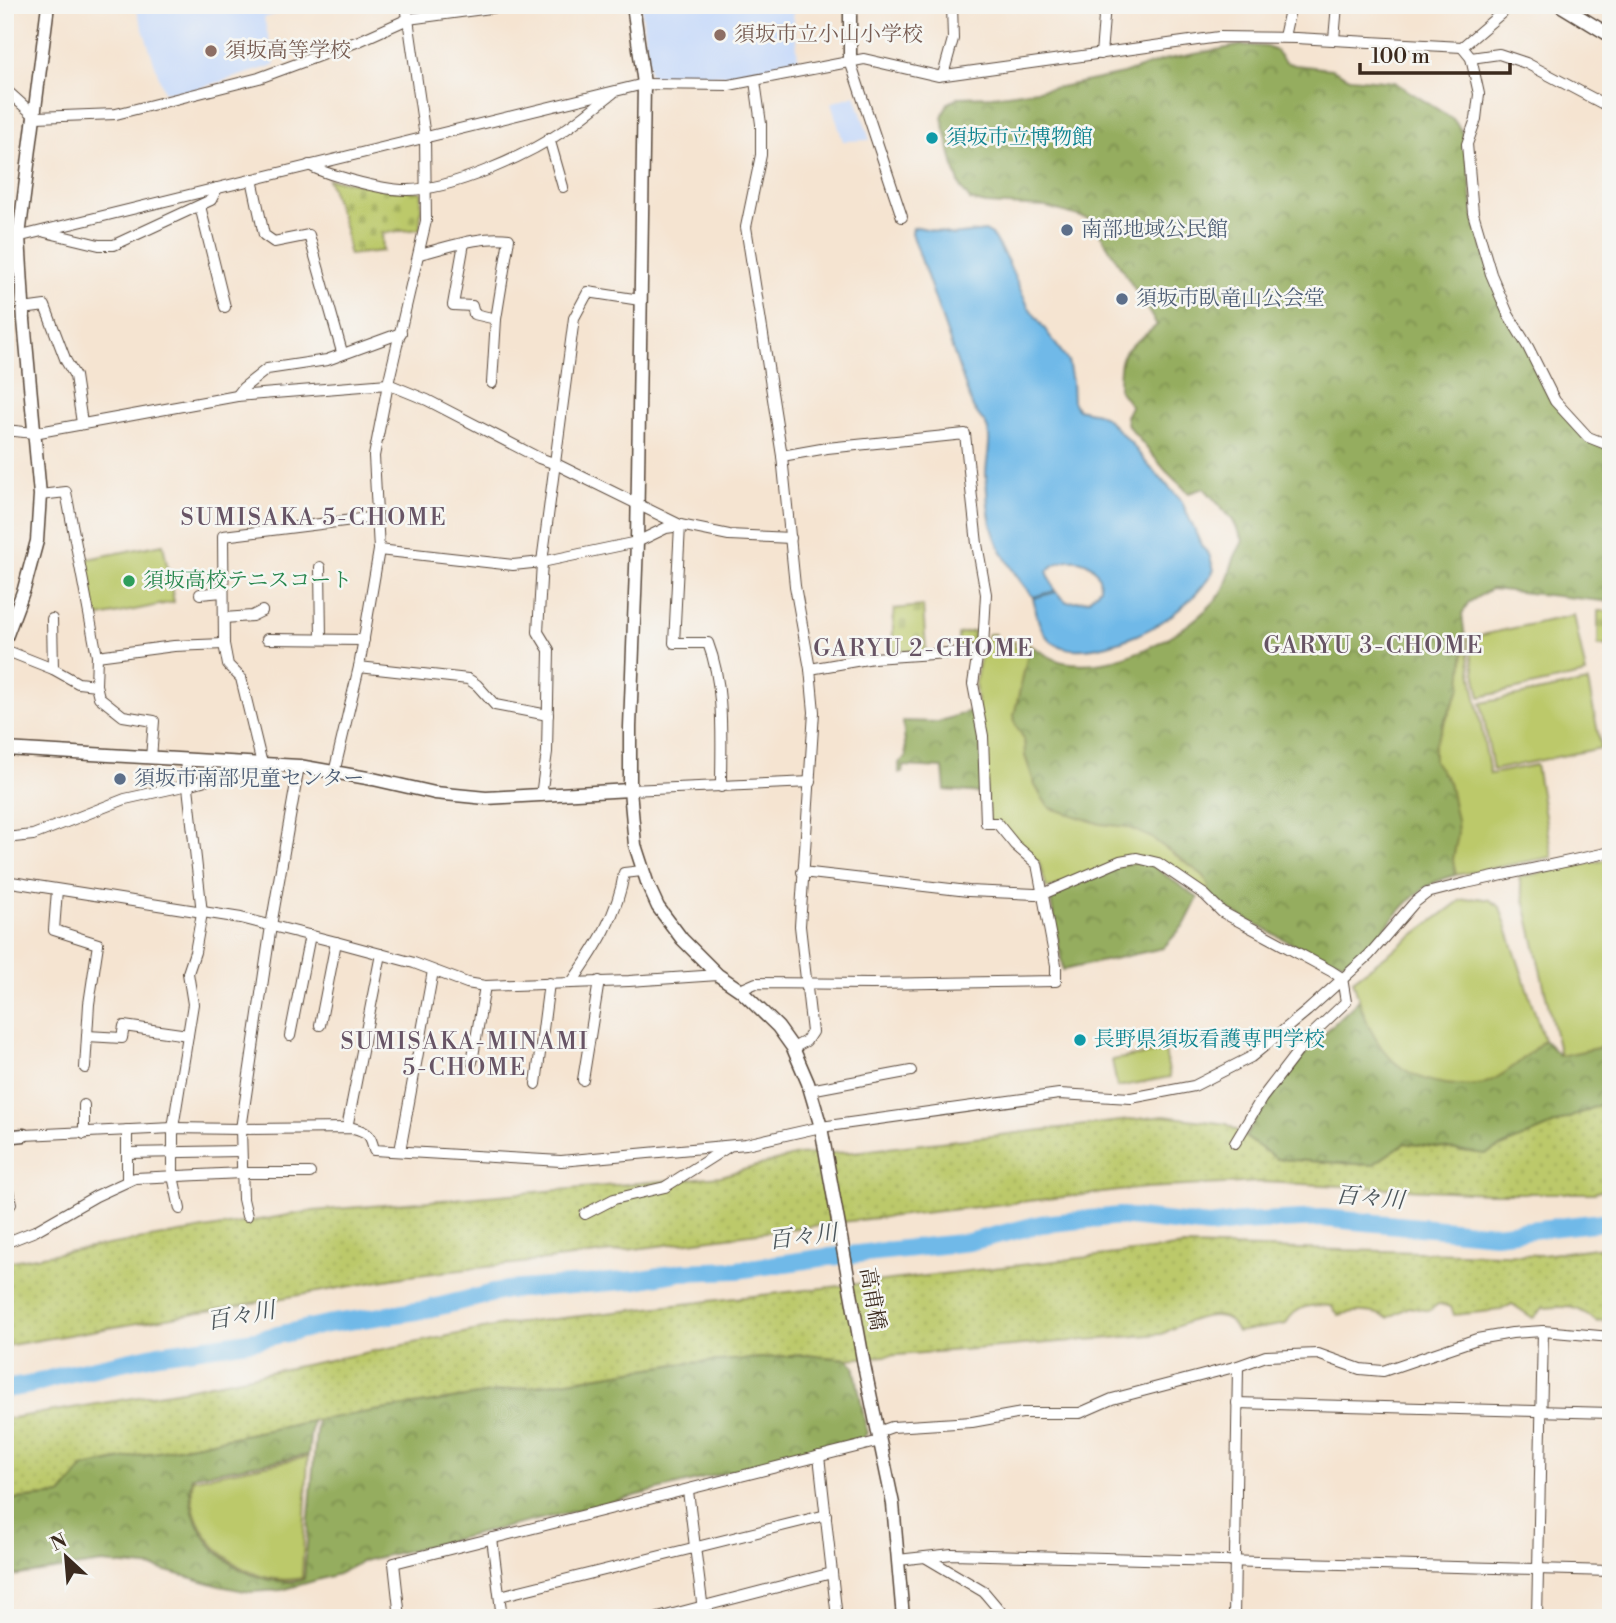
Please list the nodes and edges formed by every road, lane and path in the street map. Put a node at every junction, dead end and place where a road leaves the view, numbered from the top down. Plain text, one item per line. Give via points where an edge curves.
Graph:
1 (48, 5) edge
2 (406, 5) edge
3 (513, 5) edge
4 (633, 5) edge
5 (850, 5) edge
6 (952, 5) edge
7 (1105, 5) edge
8 (1292, 5) edge
9 (1337, 5) edge
10 (1511, 5) edge
11 (1560, 5) edge
12 (408, 19) junction
13 (1611, 36) edge
14 (1284, 37) junction
15 (1334, 39) junction
16 (1462, 47) junction
17 (1101, 54) junction
18 (1471, 58) junction
19 (850, 61) junction
20 (943, 75) junction
21 (755, 81) junction
22 (643, 84) junction
23 (5, 89) edge
24 (616, 91) junction
25 (1611, 108) edge
26 (36, 117) junction
27 (425, 137) junction
28 (549, 138) junction
29 (309, 165) junction
30 (252, 179) junction
31 (563, 187) dead end
32 (217, 188) junction
33 (427, 188) junction
34 (200, 206) junction
35 (901, 217) dead end
36 (41, 231) junction
37 (19, 236) junction
38 (5, 240) edge
39 (464, 243) junction
40 (420, 254) junction
41 (640, 300) junction
42 (225, 307) dead end
43 (23, 309) junction
44 (496, 318) junction
45 (401, 333) junction
46 (342, 352) junction
47 (388, 383) junction
48 (492, 383) dead end
49 (237, 396) junction
50 (82, 424) junction
51 (5, 430) edge
52 (34, 433) junction
53 (1611, 446) edge
54 (782, 456) junction
55 (556, 464) junction
56 (40, 495) junction
57 (637, 502) junction
58 (377, 517) junction
59 (680, 526) junction
60 (790, 538) junction
61 (637, 541) junction
62 (379, 550) junction
63 (542, 562) junction
64 (320, 567) dead end
65 (223, 592) junction
66 (200, 594) dead end
67 (262, 611) dead end
68 (224, 618) junction
69 (52, 619) dead end
70 (267, 639) dead end
71 (321, 639) junction
72 (5, 640) edge
73 (364, 640) junction
74 (224, 644) junction
75 (5, 650) edge
76 (978, 651) junction
77 (97, 656) junction
78 (359, 667) junction
79 (53, 669) junction
80 (810, 669) junction
81 (96, 685) junction
82 (548, 715) junction
83 (5, 749) edge
84 (150, 758) junction
85 (185, 760) junction
86 (262, 764) junction
87 (299, 766) junction
88 (334, 773) junction
89 (811, 782) junction
90 (188, 785) junction
91 (721, 787) junction
92 (630, 790) junction
93 (541, 796) junction
94 (5, 838) edge
95 (1611, 852) edge
96 (642, 871) junction
97 (802, 872) junction
98 (5, 881) edge
99 (57, 890) junction
100 (1043, 894) junction
101 (202, 913) junction
102 (271, 926) junction
103 (310, 935) junction
104 (336, 942) junction
105 (381, 954) junction
106 (433, 971) junction
107 (718, 975) junction
108 (1342, 978) junction
109 (599, 981) junction
110 (572, 982) junction
111 (550, 983) junction
112 (807, 984) junction
113 (485, 986) junction
114 (740, 990) junction
115 (320, 1025) dead end
116 (87, 1035) junction
117 (188, 1035) junction
118 (290, 1036) dead end
119 (793, 1048) junction
120 (472, 1062) dead end
121 (85, 1068) dead end
122 (911, 1071) dead end
123 (583, 1080) dead end
124 (536, 1084) dead end
125 (810, 1090) junction
126 (84, 1105) dead end
127 (821, 1127) junction
128 (173, 1128) junction
129 (347, 1128) junction
130 (241, 1129) junction
131 (127, 1130) junction
132 (84, 1134) junction
133 (24, 1135) joint
134 (5, 1137) edge
135 (1236, 1143) dead end
136 (731, 1145) junction
137 (241, 1151) junction
138 (173, 1152) junction
139 (400, 1152) junction
140 (127, 1153) junction
141 (242, 1173) junction
142 (310, 1173) dead end
143 (173, 1176) junction
144 (5, 1177) edge
145 (127, 1180) junction
146 (11, 1204) dead end
147 (180, 1209) dead end
148 (585, 1213) dead end
149 (247, 1216) dead end
150 (5, 1243) edge
151 (1543, 1331) junction
152 (1611, 1337) edge
153 (1238, 1366) junction
154 (1237, 1403) junction
155 (1541, 1412) junction
156 (1611, 1413) edge
157 (879, 1436) junction
158 (818, 1456) junction
159 (688, 1490) junction
160 (826, 1515) junction
161 (492, 1538) junction
162 (694, 1549) junction
163 (925, 1557) junction
164 (898, 1560) junction
165 (1234, 1560) junction
166 (1538, 1569) junction
167 (1611, 1571) edge
168 (832, 1573) junction
169 (500, 1596) junction
170 (703, 1612) edge
171 (400, 1618) edge
172 (502, 1618) edge
173 (658, 1618) edge
174 (838, 1618) edge
175 (903, 1618) edge
176 (1006, 1618) edge
177 (1234, 1618) edge
178 (1537, 1618) edge

1 - 26 street
2 - 12 street
3 - 12 street
4 - 22 street, 高甫橋
5 - 19 street
6 - 20 street via 953,39
7 - 17 street
8 - 14 street
9 - 15 street
10 - 16 street
11 - 13 street
12 - 26 street via 259,78 116,114
12 - 27 street
14 - 15 street
14 - 17 street via 1219,37
15 - 16 street
16 - 18 street
17 - 20 street
18 - 25 street via 1499,54 1526,63
18 - 53 street via 1479,94 1467,144 1473,212 1491,274 1555,401 1588,437
19 - 20 street via 864,59
19 - 21 street
19 - 35 street
21 - 22 street
21 - 54 street via 761,155 746,227
22 - 24 street
22 - 41 street, 高甫橋
23 - 26 street
24 - 27 street
24 - 28 street
26 - 37 street
27 - 29 street
27 - 33 street
28 - 31 street
28 - 33 street via 474,174
29 - 30 street
29 - 33 street via 329,176 371,187
30 - 32 street
30 - 46 street via 264,235 274,242 309,236
32 - 34 street via 212,200
32 - 36 street
33 - 40 street
34 - 36 street via 114,244 99,245
34 - 42 street
36 - 37 street
37 - 38 street
37 - 43 street
39 - 40 street
39 - 44 street via 453,305 471,306 474,314
39 - 44 street via 509,239
40 - 45 street
41 - 55 street via 588,292 574,317
41 - 57 street, 高甫橋
43 - 50 street via 46,306 75,376
43 - 52 street
44 - 48 street
45 - 46 street
45 - 47 street
46 - 49 street via 318,362 267,369
47 - 49 street
47 - 55 street
47 - 58 street via 374,456
49 - 50 street
50 - 52 street
51 - 52 street
52 - 56 street
54 - 60 street
54 - 76 street via 965,433 986,594
55 - 57 street
55 - 63 street
56 - 72 street via 37,541
56 - 77 street via 66,492
57 - 59 street
57 - 61 street, 高甫橋
58 - 62 street
58 - 65 street via 223,536
59 - 60 street via 729,535
59 - 61 street
59 - 91 street via 674,643 708,643 716,665
60 - 80 street
61 - 63 street
61 - 92 street, 高甫橋
62 - 63 street via 513,565
62 - 73 street
63 - 82 street via 538,632 550,650
64 - 71 street
65 - 66 street
65 - 68 street
67 - 68 street
68 - 74 street
69 - 79 street
70 - 71 street
71 - 73 street
73 - 78 street
74 - 77 street
74 - 86 street via 228,665 241,678
75 - 79 street
76 - 80 street via 873,658
76 - 100 street via 973,684 983,736 986,823 997,823 1037,864
77 - 81 street
78 - 82 street via 468,679 495,705
78 - 88 street
79 - 81 street
80 - 89 street via 814,712
81 - 84 street via 99,697 123,716 154,721
82 - 93 street
83 - 84 street
84 - 85 street
85 - 86 street
85 - 90 street
86 - 87 street
86 - 90 street
87 - 88 street
87 - 102 street
88 - 93 street via 435,793 486,798
89 - 91 street
89 - 97 street
90 - 94 street via 125,799 33,835
90 - 101 street
91 - 92 street
92 - 93 street
92 - 96 street, 高甫橋
95 - 108 street via 1427,893
96 - 107 street, 高甫橋 via 658,907
96 - 110 street via 624,873 611,919
97 - 100 street via 968,891
97 - 112 street via 800,926
98 - 99 street
99 - 101 street
99 - 116 street via 54,930 98,944
100 - 108 street via 1120,861 1150,860 1205,895 1222,912
100 - 112 street via 1056,981
101 - 102 street
101 - 117 street via 188,973 193,1004
102 - 103 street
102 - 130 street
103 - 104 street
103 - 118 street
104 - 105 street
104 - 115 street
105 - 106 street
105 - 129 street
106 - 113 street
106 - 139 street
107 - 109 street
107 - 114 street, 高甫橋
108 - 127 street via 1251,1057 1194,1086 1131,1098 1059,1094
108 - 135 street via 1346,1002 1308,1038 1262,1098
109 - 110 street
109 - 123 street
110 - 111 street
111 - 113 street
111 - 124 street
112 - 114 street via 756,983
112 - 119 street via 812,1032
113 - 120 street
114 - 119 street, 高甫橋
116 - 117 street via 122,1038 124,1026
116 - 121 street
117 - 128 street
119 - 125 street, 高甫橋
122 - 125 street
125 - 127 street, 高甫橋
126 - 132 street
127 - 136 street
127 - 157 street, 高甫橋
128 - 130 street
128 - 131 street
128 - 138 street
129 - 130 street
129 - 139 street via 366,1131 374,1150
130 - 137 street
131 - 132 street
131 - 140 street
132 - 133 street
133 - 134 street
136 - 139 street via 561,1161
136 - 148 street via 665,1187 614,1199
137 - 138 street
137 - 141 street
138 - 140 street
138 - 143 street
140 - 145 street
141 - 142 street
141 - 143 street
141 - 149 street
143 - 145 street
143 - 147 street
144 - 146 street
145 - 150 street
151 - 152 street
151 - 153 street via 1477,1339 1383,1371 1360,1369 1318,1354 1266,1356
151 - 155 street
153 - 154 street
153 - 157 street via 1112,1399 1080,1413 1022,1413 962,1423 892,1427
154 - 155 street
154 - 165 street
155 - 156 street
155 - 166 street
157 - 158 street
157 - 164 street, 高甫橋
158 - 159 street
158 - 160 street
159 - 161 street
159 - 162 street
160 - 162 street
160 - 168 street
161 - 169 street
161 - 171 street via 394,1563
162 - 169 street
162 - 170 street
163 - 164 street
163 - 165 street
163 - 176 street via 984,1592
164 - 175 street, 高甫橋
165 - 166 street
165 - 177 street
166 - 167 street
166 - 178 street
168 - 170 street
168 - 174 street
169 - 172 street
170 - 173 street

